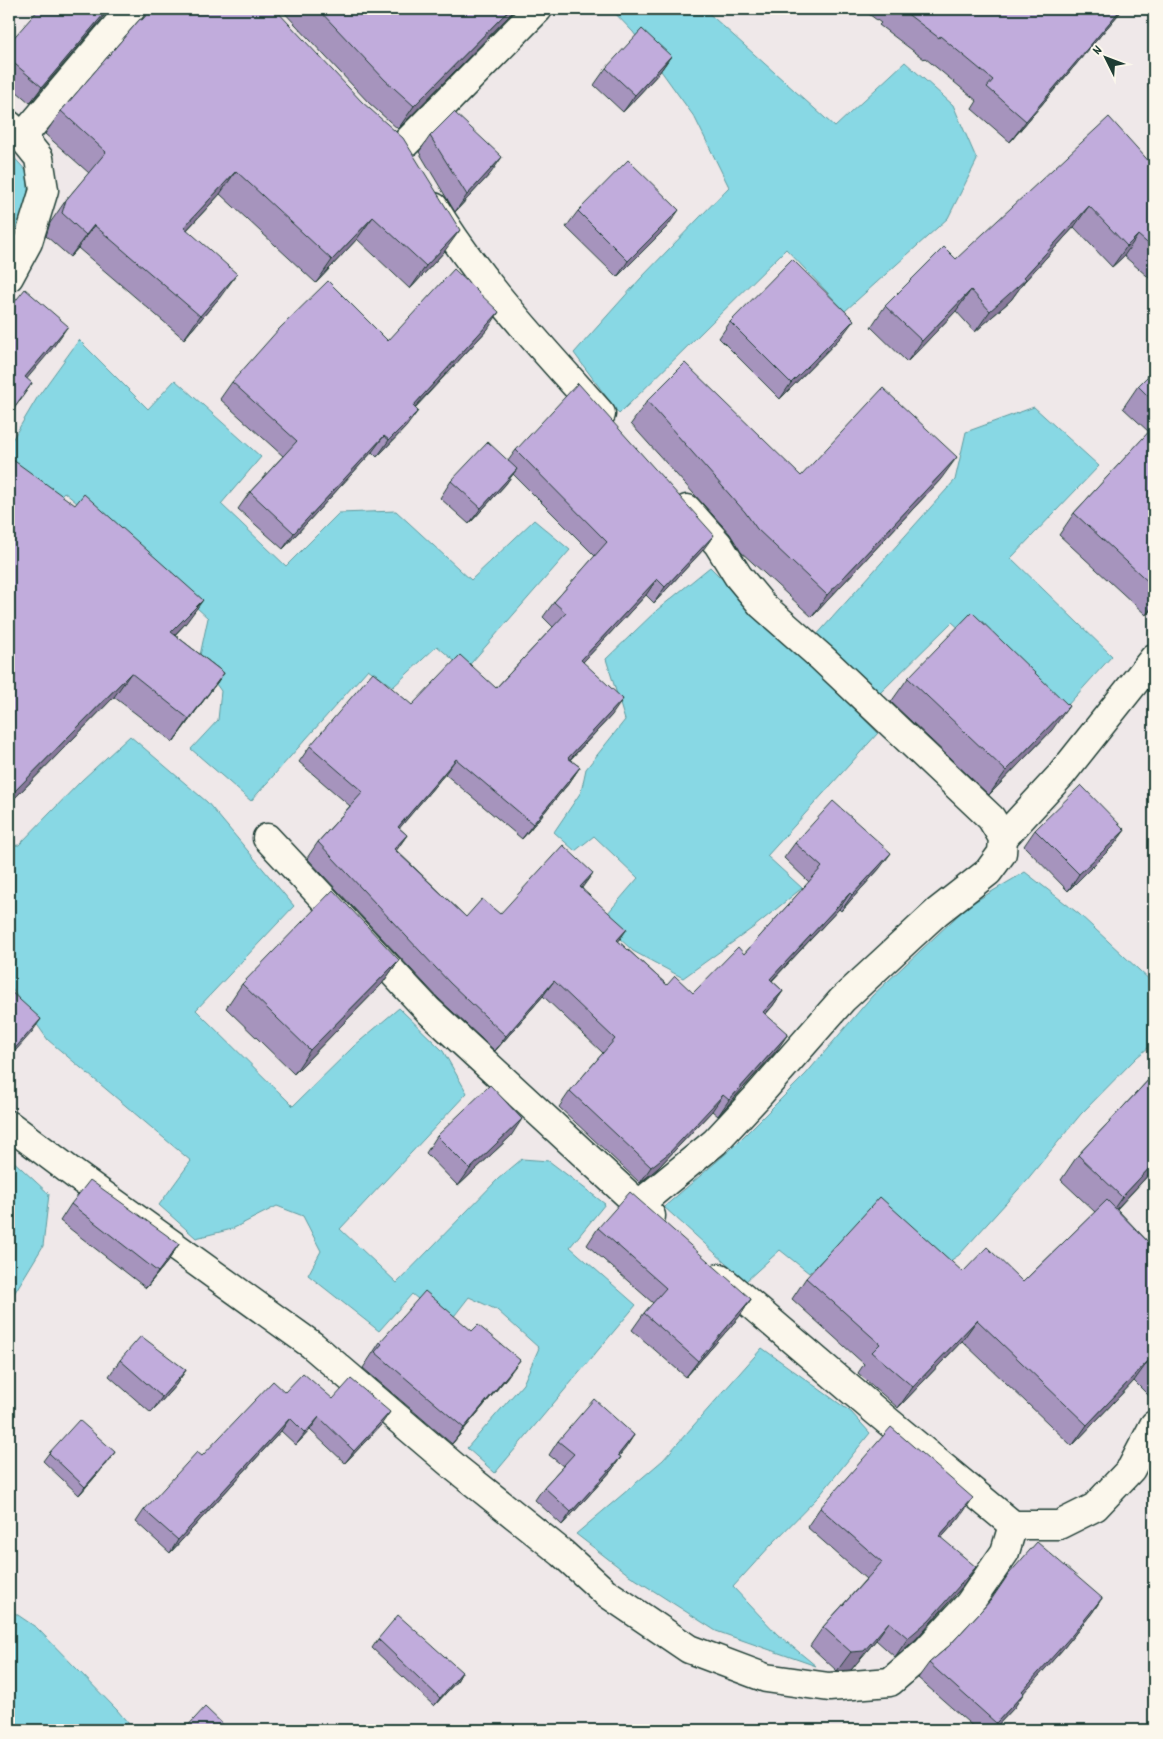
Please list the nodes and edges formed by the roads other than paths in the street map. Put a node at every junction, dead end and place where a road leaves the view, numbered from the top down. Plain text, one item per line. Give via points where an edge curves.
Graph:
1 (131, 9) edge
2 (538, 9) edge
3 (15, 131) edge
4 (378, 132) edge
5 (399, 150) junction
6 (9, 277) edge
7 (619, 434) edge
8 (669, 490) edge
9 (1154, 658) edge
10 (267, 838) dead end
11 (1003, 838) junction
12 (9, 1125) edge
13 (638, 1205) junction
14 (667, 1230) edge
15 (702, 1262) edge
16 (1154, 1425) edge
17 (1012, 1525) junction

1 - 3 street
2 - 5 street
3 - 6 street via 39,158 44,190 28,242
4 - 5 street
5 - 7 street via 454,240 514,316
8 - 11 street via 718,544 762,605 991,818
9 - 11 street via 1061,775
10 - 13 street via 428,1010
11 - 13 street via 1002,853 988,872 937,912 842,1000 715,1142
12 - 17 street via 312,1345 457,1469 562,1553 604,1592 689,1649 766,1678 829,1687 890,1682 927,1650 969,1604 1005,1552
13 - 14 street
15 - 17 street
16 - 17 street via 1131,1469 1095,1507 1059,1525

